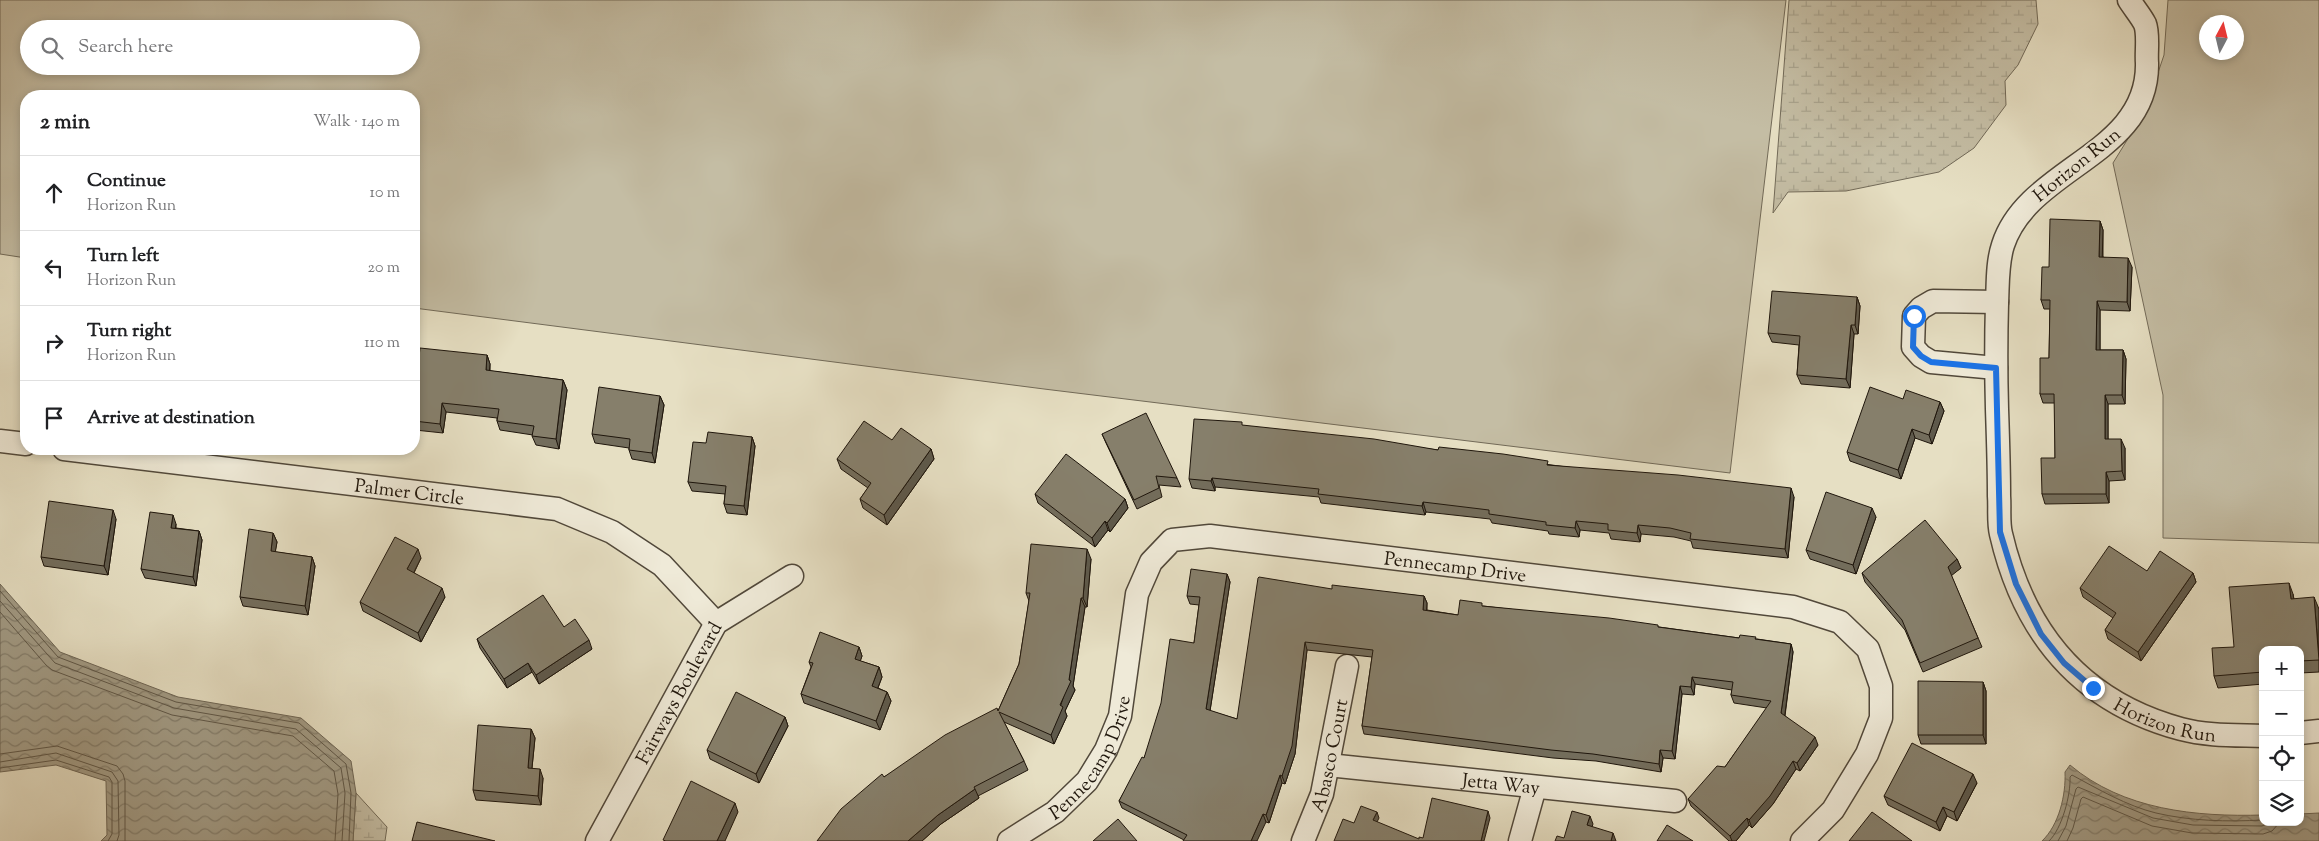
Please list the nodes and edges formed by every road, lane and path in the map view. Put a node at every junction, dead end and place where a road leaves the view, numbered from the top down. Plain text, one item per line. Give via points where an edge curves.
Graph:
1 (2129, 0) edge
2 (1997, 302) junction
3 (1996, 368) junction
4 (0, 441) edge
5 (20, 443) edge
6 (112, 455) edge
7 (792, 576) dead end
8 (716, 623) junction
9 (1347, 666) dead end
10 (2319, 731) edge
11 (2304, 733) edge
12 (2259, 736) edge
13 (1328, 765) junction
14 (1535, 787) junction
15 (1675, 801) dead end
16 (1016, 839) edge
17 (597, 841) edge
18 (1303, 841) edge
19 (1520, 841) edge
20 (1802, 841) edge

1 - 2 street, Horizon Run via 2146,26 2147,74 2138,104 2121,128 2095,154 2044,188 2012,224 2002,245
2 - 3 street, Horizon Run
2 - 3 street via 1933,301 1920,308 1914,316 1913,347 1931,362
3 - 12 street, Horizon Run via 2000,532 2016,584 2041,634 2064,663 2093,688 2144,716 2183,729
4 - 5 street
6 - 8 street, Palmer Circle via 557,510 612,532 662,565
7 - 8 street, Fairways Boulevard
8 - 17 street, Fairways Boulevard
9 - 13 street, Abasco Court
10 - 11 street
13 - 14 street, Jetta Way
13 - 18 street, Abasco Court via 1322,794
14 - 15 street, Jetta Way
14 - 19 street
16 - 20 street, Pennecamp Drive via 1055,812 1087,781 1106,750 1120,716 1137,594 1151,562 1172,540 1210,536 1793,607 1840,622 1868,649 1881,686 1881,718 1856,773 1832,810

